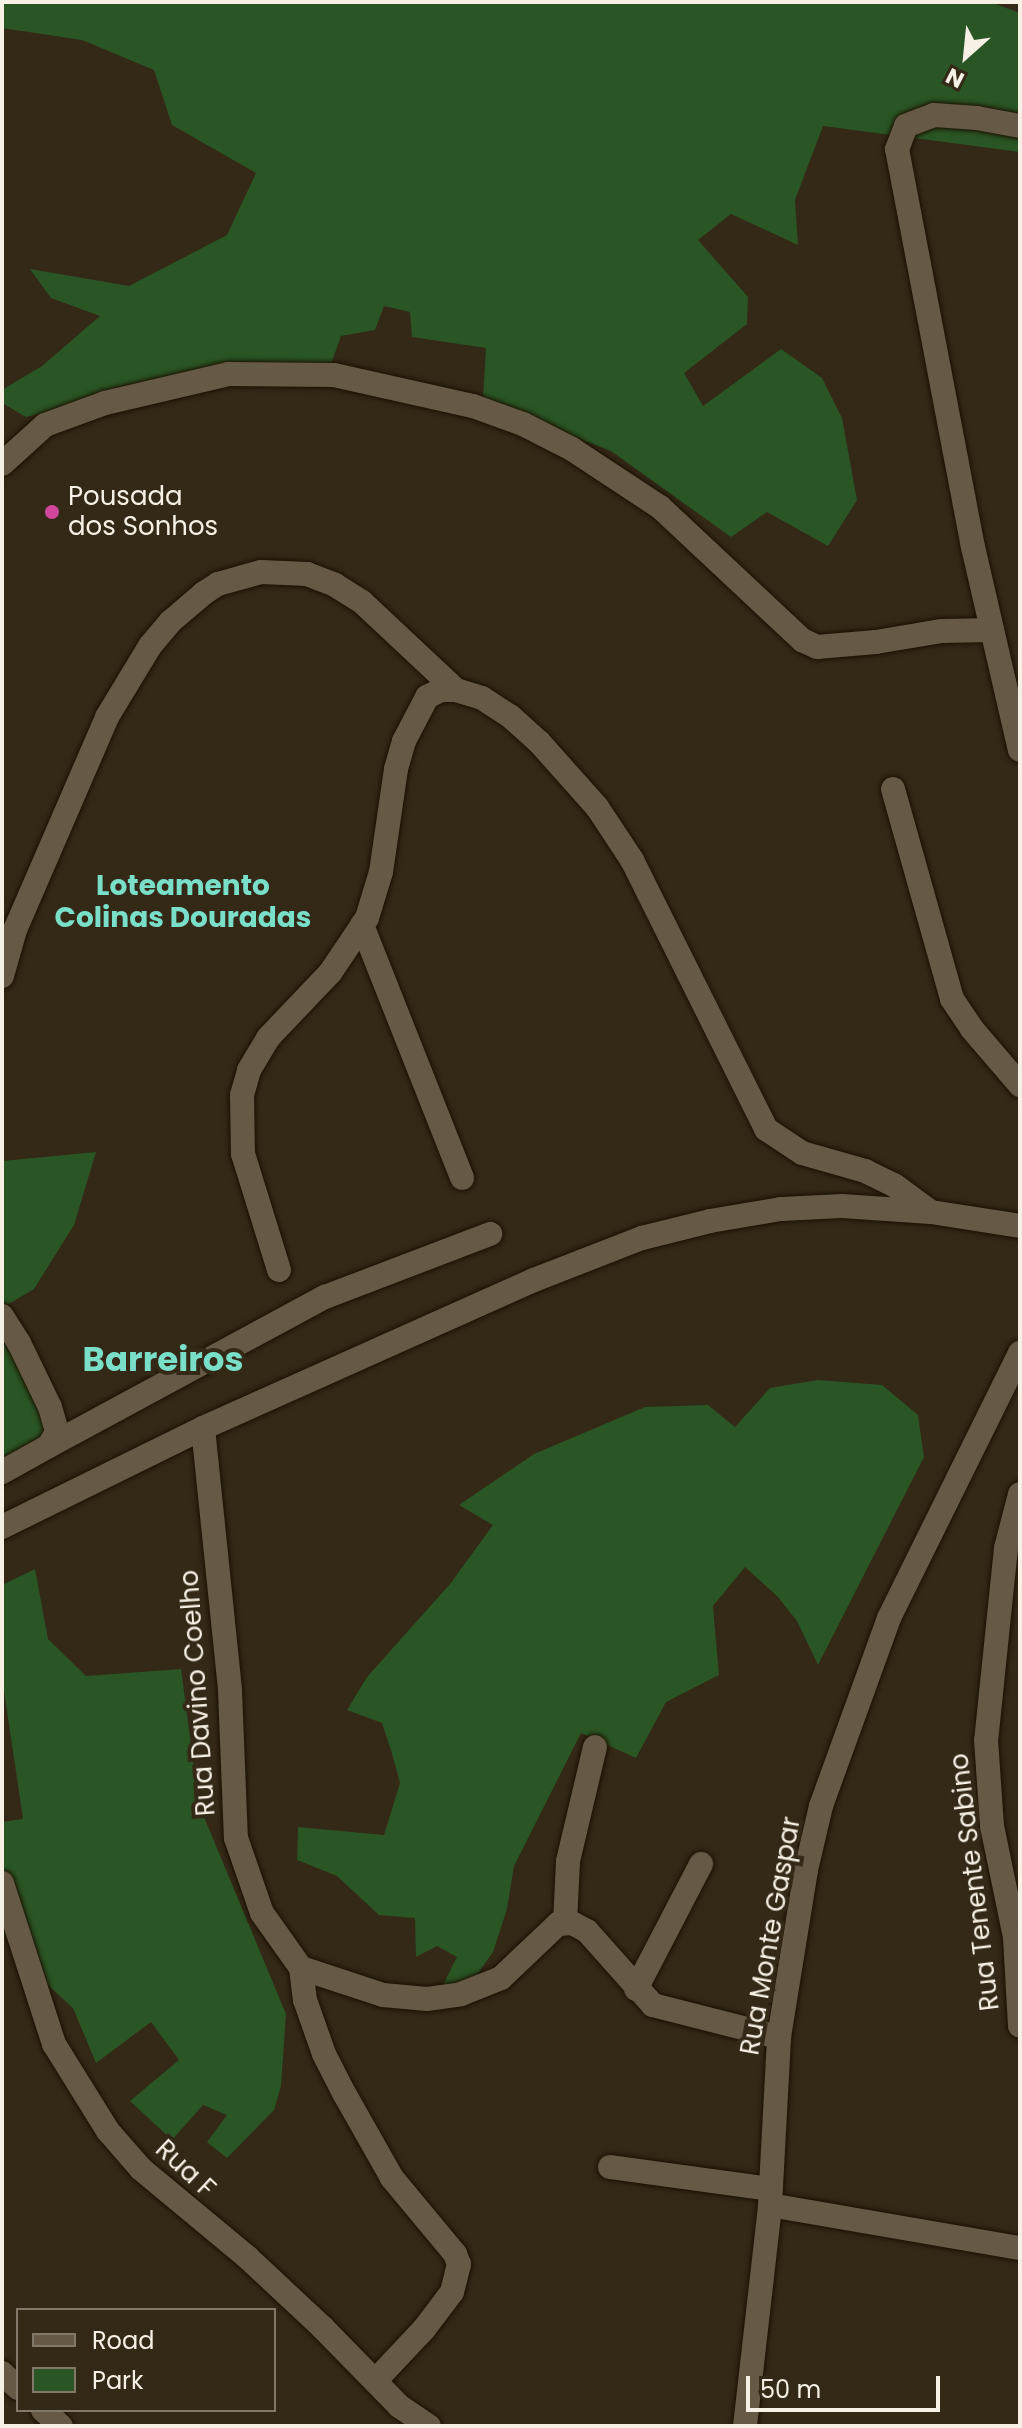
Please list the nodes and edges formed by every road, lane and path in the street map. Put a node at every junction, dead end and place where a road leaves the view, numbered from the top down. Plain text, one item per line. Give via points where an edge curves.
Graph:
1 (1020, 126) edge
2 (4, 456) edge
3 (992, 630) junction
4 (456, 690) junction
5 (1020, 750) edge
6 (893, 789) dead end
7 (362, 925) junction
8 (2, 976) edge
9 (1020, 1085) edge
10 (462, 1178) dead end
11 (931, 1212) junction
12 (1020, 1226) edge
13 (490, 1234) dead end
14 (279, 1270) dead end
15 (2, 1316) edge
16 (1020, 1353) edge
17 (203, 1428) junction
18 (49, 1446) junction
19 (2, 1472) edge
20 (1020, 1494) edge
21 (2, 1527) edge
22 (595, 1747) dead end
23 (701, 1864) dead end
24 (2, 1883) edge
25 (565, 1923) junction
26 (301, 1968) junction
27 (1019, 1982) edge
28 (636, 1989) junction
29 (1020, 2026) edge
30 (779, 2037) junction
31 (610, 2167) dead end
32 (770, 2197) junction
33 (1020, 2248) edge
34 (375, 2381) junction
35 (45, 2412) edge
36 (393, 2416) edge
37 (61, 2426) edge
38 (429, 2426) edge
39 (745, 2426) edge

1 - 3 street via 934,115 914,121 901,133 897,159
2 - 3 street via 45,425 79,410 229,374 334,375 382,383 473,406 572,449 660,507 802,640 817,647
3 - 5 street
4 - 7 street via 427,697 404,741 381,872
4 - 8 street via 362,602 335,585 307,574 261,572 218,584 170,622 107,717 15,930
4 - 11 street via 482,698 510,716 597,807 632,860 766,1129 802,1153 877,1177
6 - 9 street via 952,999
7 - 10 street
7 - 14 street via 330,973 263,1046 242,1095 243,1154
11 - 12 street
11 - 17 street via 842,1206 781,1209 642,1238 534,1280
13 - 18 street via 325,1297
15 - 18 street via 56,1425 57,1435
16 - 30 street, Rua Monte Gaspar via 889,1618 866,1677 821,1806
17 - 21 street
17 - 26 street, Rua Davino Coelho via 230,1691 236,1838 262,1913
18 - 19 street
20 - 27 street, Rua Tenente Sabino via 1006,1548 986,1740 992,1826
22 - 25 street via 573,1830
23 - 28 street
24 - 34 street, Rua F via 54,2044 108,2131 141,2169 247,2257
25 - 26 street via 501,1978 461,1994 427,1999 383,1995
25 - 28 street via 587,1931
26 - 34 street via 305,2000 344,2093 392,2178 459,2264 452,2292
27 - 29 street, Rua Tenente Sabino
28 - 30 street via 666,2011
30 - 32 street, Rua Monte Gaspar
31 - 32 street
32 - 33 street
32 - 39 street, Rua Monte Gaspar
34 - 36 street, Rua F
35 - 37 street
36 - 38 street, Rua F

